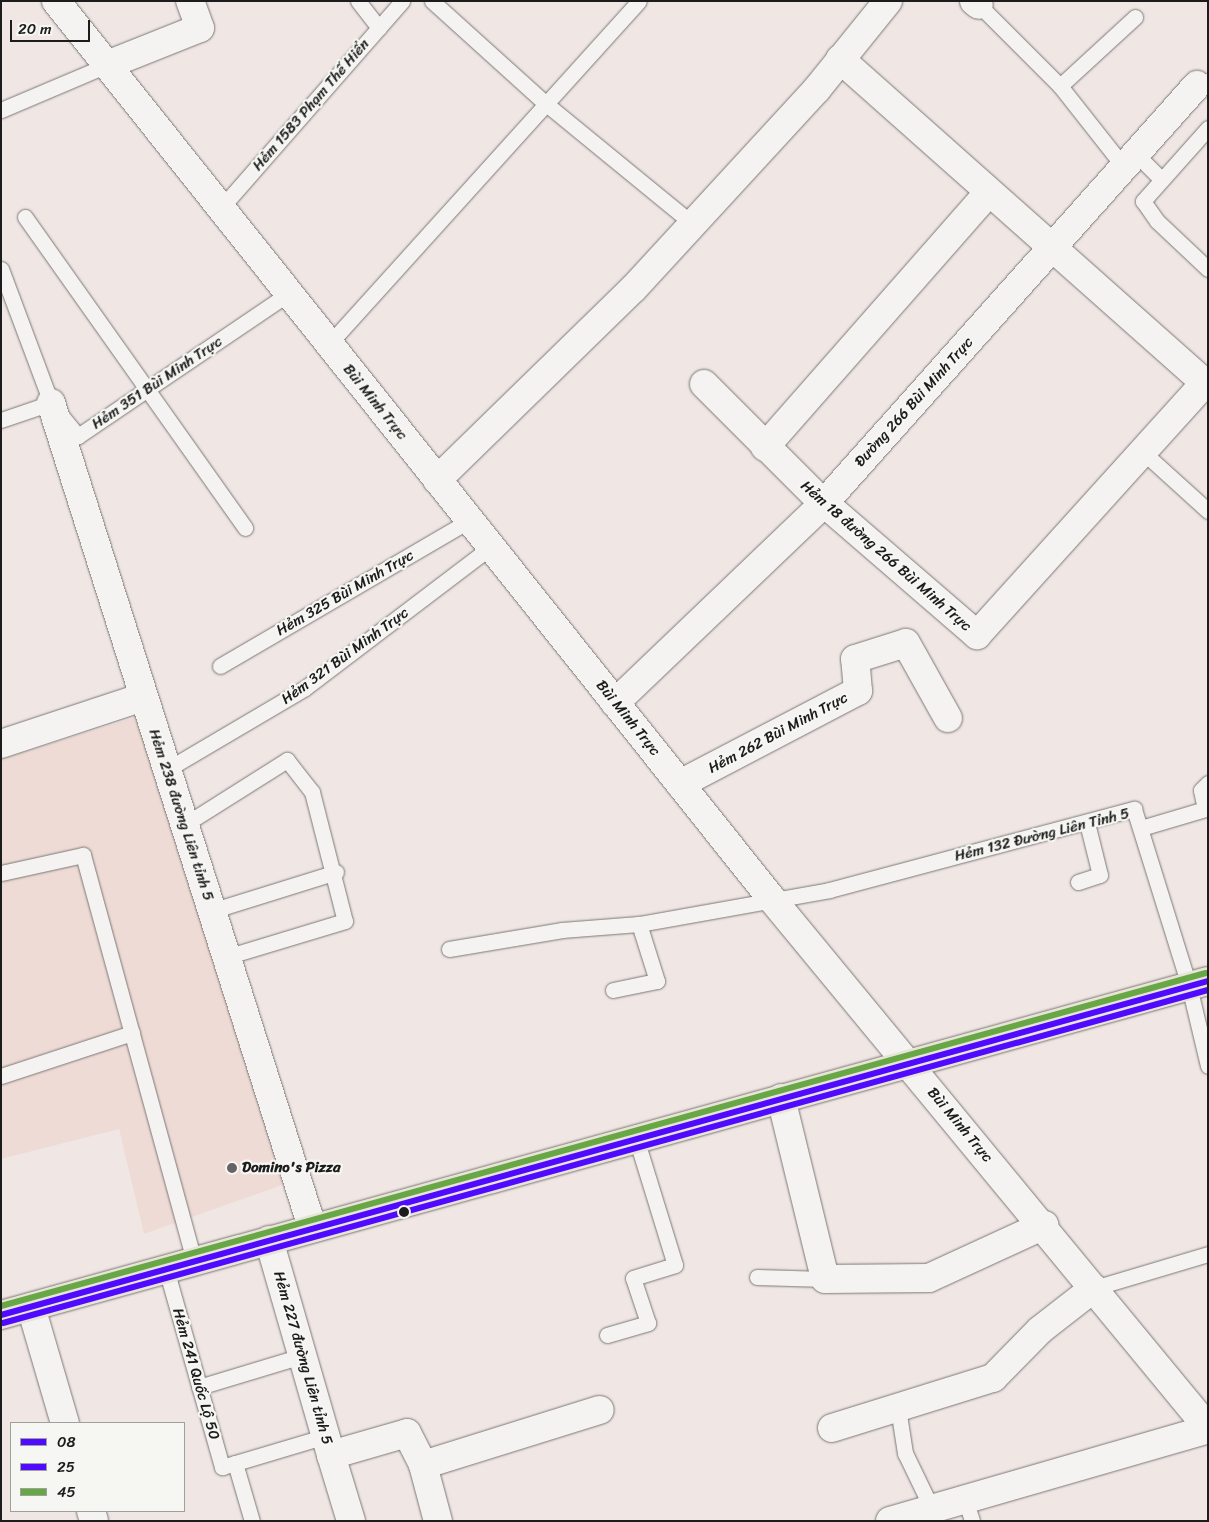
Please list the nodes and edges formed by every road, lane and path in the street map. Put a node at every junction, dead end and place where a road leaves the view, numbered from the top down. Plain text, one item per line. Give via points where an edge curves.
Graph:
1 (56, 1) edge
2 (190, 1) edge
3 (358, 1) edge
4 (402, 1) edge
5 (432, 1) edge
6 (639, 1) edge
7 (888, 1) edge
8 (979, 3) edge
9 (1136, 17) dead end
10 (379, 28) junction
11 (840, 60) junction
12 (107, 65) junction
13 (1197, 85) dead end
14 (1060, 86) junction
15 (545, 103) junction
16 (1, 110) edge
17 (1208, 128) edge
18 (1130, 160) junction
19 (1159, 177) junction
20 (990, 192) junction
21 (221, 208) junction
22 (26, 217) dead end
23 (693, 224) junction
24 (1052, 248) junction
25 (1, 269) edge
26 (1208, 269) edge
27 (289, 293) junction
28 (329, 344) junction
29 (704, 384) dead end
30 (1206, 384) edge
31 (147, 391) junction
32 (51, 403) junction
33 (1, 420) edge
34 (765, 447) junction
35 (1143, 452) junction
36 (438, 480) junction
37 (825, 502) junction
38 (1208, 511) edge
39 (470, 520) junction
40 (245, 528) dead end
41 (491, 547) junction
42 (220, 666) dead end
43 (143, 697) junction
44 (615, 703) junction
45 (948, 718) dead end
46 (1, 744) edge
47 (166, 770) junction
48 (1208, 783) edge
49 (680, 784) junction
50 (1087, 823) junction
51 (184, 825) junction
52 (1141, 828) junction
53 (336, 872) junction
54 (1, 873) edge
55 (1078, 882) dead end
56 (770, 898) junction
57 (211, 912) junction
58 (639, 924) junction
59 (449, 950) dead end
60 (226, 957) junction
61 (1198, 984) edge
62 (613, 990) dead end
63 (132, 1033) junction
64 (910, 1065) junction
65 (1208, 1066) edge
66 (1, 1076) edge
67 (781, 1098) junction
68 (636, 1138) junction
69 (1044, 1226) junction
70 (312, 1227) junction
71 (268, 1240) junction
72 (1208, 1254) edge
73 (194, 1261) junction
74 (166, 1269) junction
75 (757, 1277) dead end
76 (825, 1279) junction
77 (1094, 1288) junction
78 (31, 1307) junction
79 (1, 1316) edge
80 (607, 1335) dead end
81 (302, 1356) junction
82 (199, 1387) junction
83 (898, 1408) junction
84 (600, 1410) dead end
85 (65, 1422) edge
86 (832, 1428) dead end
87 (1208, 1429) edge
88 (329, 1445) junction
89 (235, 1463) junction
90 (423, 1465) junction
91 (932, 1509) junction
92 (968, 1510) edge
93 (252, 1521) edge
94 (351, 1521) edge
95 (438, 1521) edge
96 (890, 1521) edge

1 - 12 street, Bùi Minh Trực
2 - 12 street via 200,28
3 - 10 lane
4 - 10 lane, Hẻm 1583 Phạm Thế Hiển
5 - 15 lane
6 - 15 lane
7 - 11 street
8 - 14 lane
9 - 14 lane
10 - 21 lane, Hẻm 1583 Phạm Thế Hiển
11 - 20 street
11 - 23 street
12 - 16 lane
12 - 21 street, Bùi Minh Trực
13 - 18 street, Đường 266 Bùi Minh Trực
14 - 18 lane
15 - 23 lane
15 - 28 lane
17 - 19 lane
18 - 19 lane
18 - 24 street, Đường 266 Bùi Minh Trực
19 - 26 lane via 1143,200 1144,207
20 - 24 street
20 - 34 street
21 - 27 street, Bùi Minh Trực
22 - 31 lane
23 - 36 street via 539,385
24 - 30 street
24 - 37 street, Đường 266 Bùi Minh Trực
25 - 32 lane
27 - 28 street, Bùi Minh Trực
27 - 31 lane, Hẻm 351 Bùi Minh Trực
28 - 36 street, Bùi Minh Trực
29 - 34 street, Hẻm 18 đường 266 Bùi Minh Trực
30 - 35 street, Hẻm 18 đường 266 Bùi Minh Trực
31 - 32 lane, Hẻm 351 Bùi Minh Trực via 78,436
31 - 40 lane
32 - 33 lane
32 - 43 street, Hẻm 238 đường Liên tỉnh 5
34 - 37 street, Hẻm 18 đường 266 Bùi Minh Trực
35 - 37 street, Hẻm 18 đường 266 Bùi Minh Trực via 977,635
35 - 38 lane
36 - 39 street, Bùi Minh Trực
37 - 44 street, Đường 266 Bùi Minh Trực
39 - 41 street, Bùi Minh Trực
39 - 42 lane, Hẻm 325 Bùi Minh Trực
41 - 44 street, Bùi Minh Trực
41 - 47 lane, Hẻm 321 Bùi Minh Trực via 305,688
43 - 46 street
43 - 47 street, Hẻm 238 đường Liên tỉnh 5
44 - 49 street, Bùi Minh Trực
45 - 49 street, Hẻm 262 Bùi Minh Trực via 906,643 855,659 858,691
47 - 51 street, Hẻm 238 đường Liên tỉnh 5
48 - 52 lane via 1202,790 1205,809
49 - 56 street, Bùi Minh Trực
50 - 52 lane, Hẻm 132 Đường Liên Tỉnh 5 via 1134,809
50 - 55 lane via 1100,875
50 - 56 lane, Hẻm 132 Đường Liên Tỉnh 5 via 829,890
51 - 53 lane via 287,760 312,792
51 - 57 street, Hẻm 238 đường Liên tỉnh 5
52 - 61 lane, Hẻm 132 Đường Liên Tỉnh 5
53 - 57 lane
53 - 60 lane via 345,921
54 - 63 lane via 83,855
56 - 58 lane, Hẻm 132 Đường Liên Tỉnh 5
56 - 64 street, Bùi Minh Trực
57 - 60 street, Hẻm 238 đường Liên tỉnh 5
58 - 59 lane, Hẻm 132 Đường Liên Tỉnh 5 via 562,930
58 - 62 lane via 657,980
60 - 70 street, Hẻm 238 đường Liên tỉnh 5
61 - 64 main road
61 - 65 lane, Hẻm 132 Đường Liên Tỉnh 5
63 - 66 lane
63 - 73 lane
64 - 67 main road
64 - 69 street, Bùi Minh Trực
67 - 68 main road
67 - 76 street
68 - 70 main road
68 - 80 lane via 675,1265 633,1278 648,1323
69 - 76 street via 928,1278
69 - 77 street, Bùi Minh Trực
70 - 71 main road
71 - 73 main road
71 - 81 street, Hẻm 227 đường Liên tỉnh 5
72 - 77 lane
73 - 74 main road
74 - 78 main road
74 - 82 lane, Hẻm 241 Quốc Lộ 50
75 - 76 lane
77 - 83 street via 1040,1330 994,1378
77 - 87 street, Bùi Minh Trực
78 - 79 main road
78 - 85 street
81 - 82 lane
81 - 88 street, Hẻm 227 đường Liên tỉnh 5
82 - 89 lane, Hẻm 241 Quốc Lộ 50 via 222,1467
83 - 86 street
83 - 91 lane via 905,1454
84 - 90 street
87 - 92 street
88 - 89 lane
88 - 90 street, Hẻm 227 đường Liên tỉnh 5 via 407,1433
88 - 94 street
89 - 93 lane
90 - 95 street, Hẻm 227 đường Liên tỉnh 5
91 - 92 street
91 - 96 street

